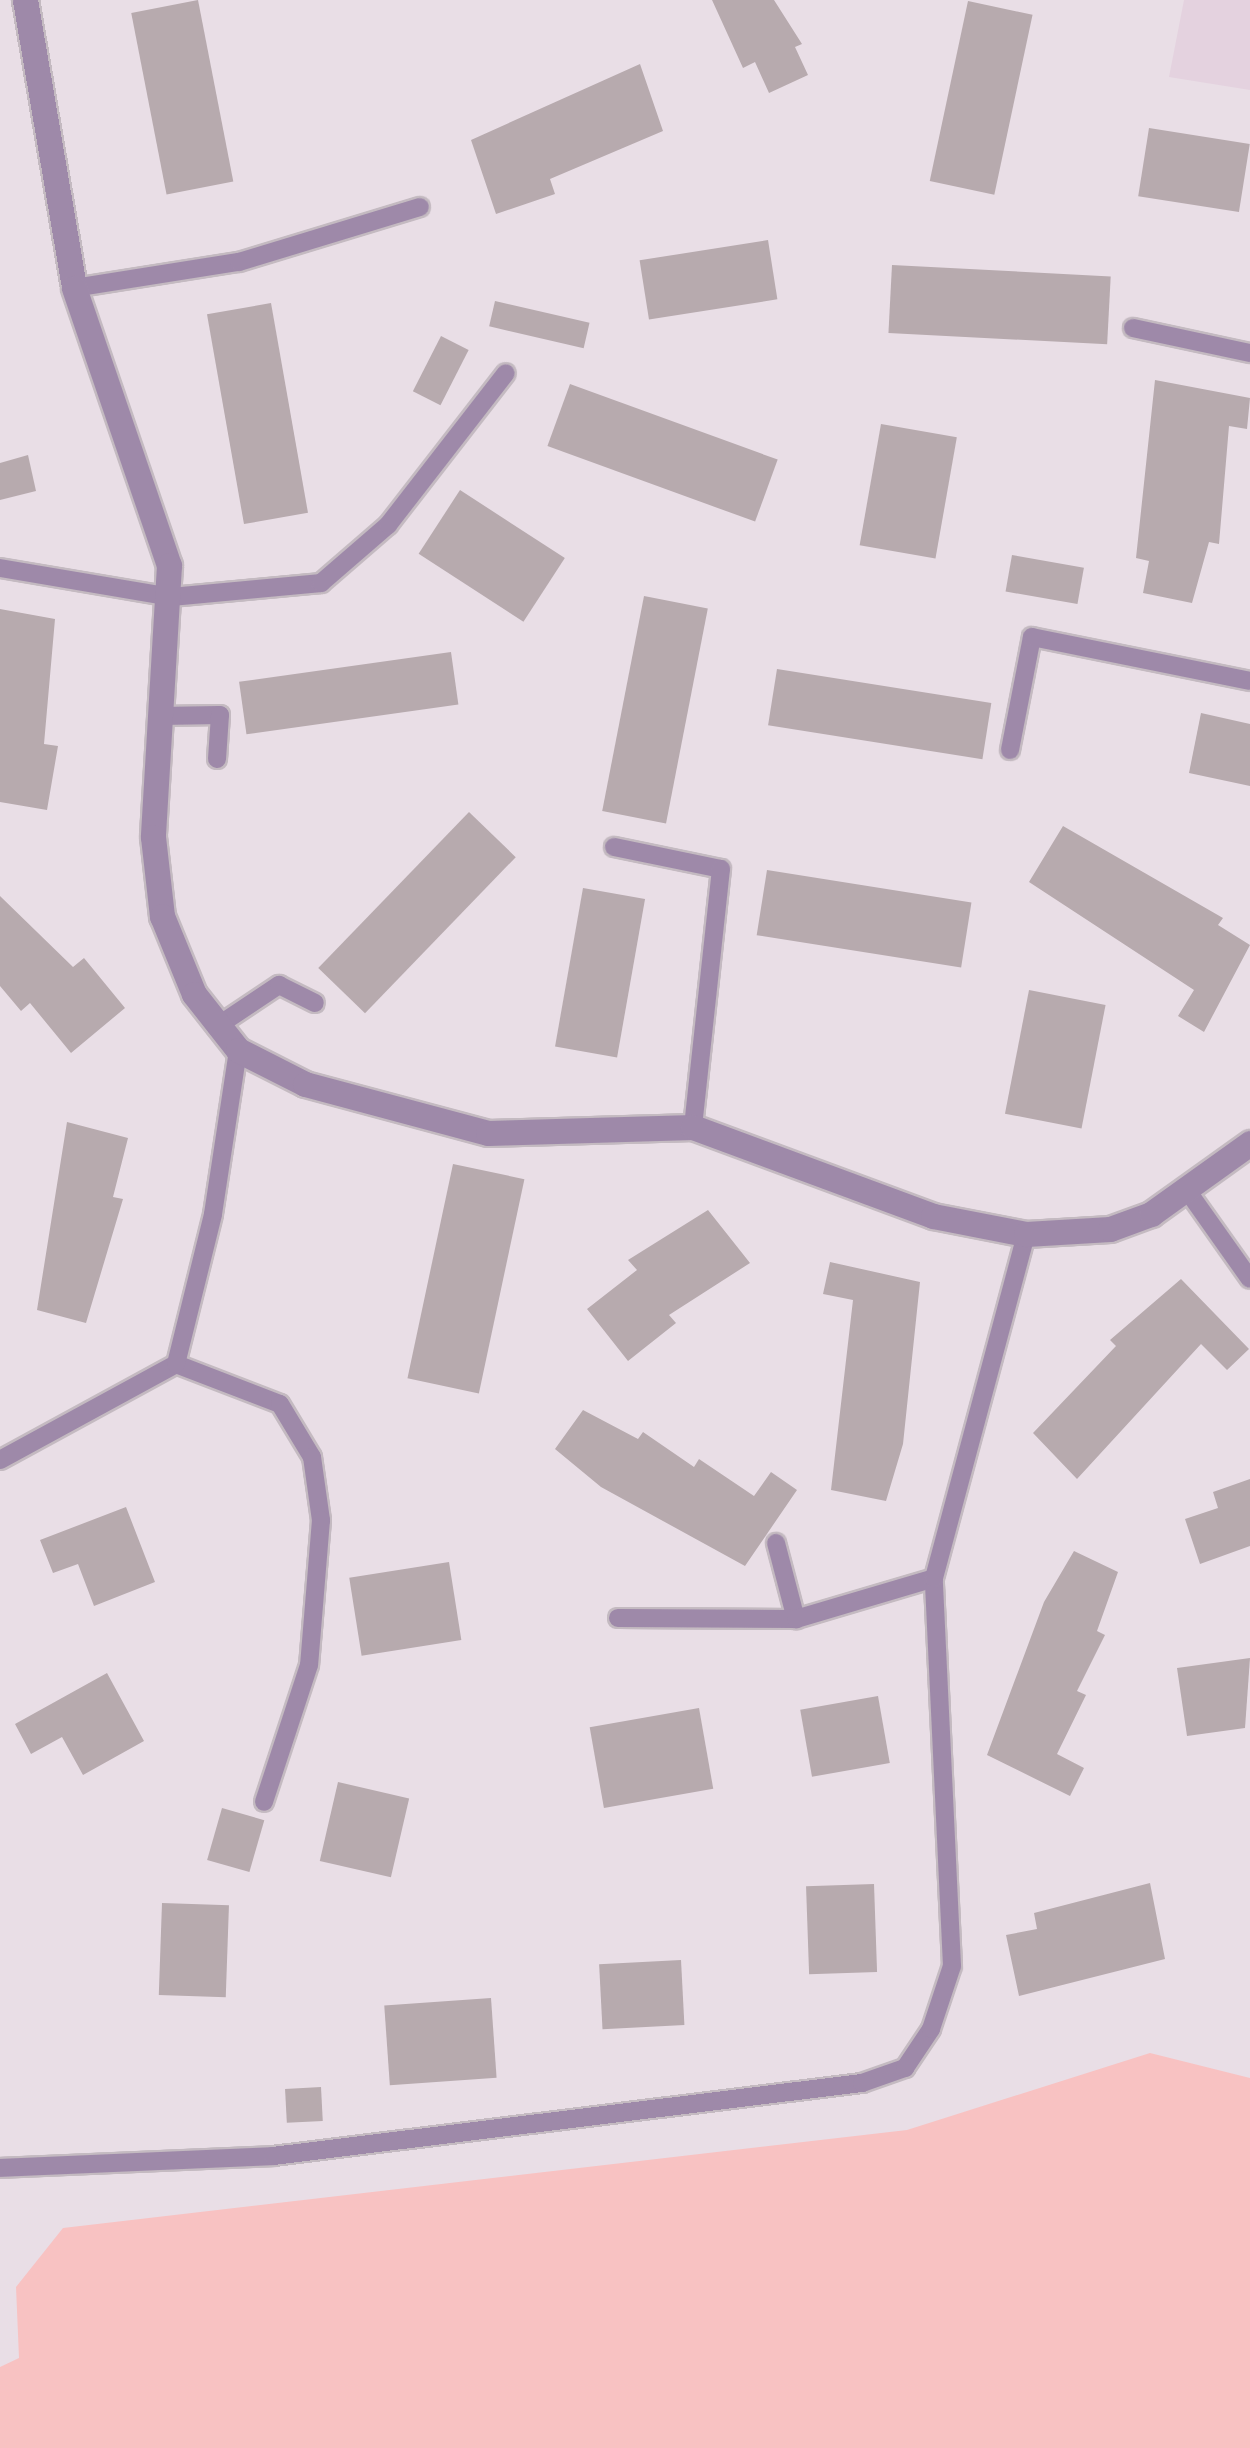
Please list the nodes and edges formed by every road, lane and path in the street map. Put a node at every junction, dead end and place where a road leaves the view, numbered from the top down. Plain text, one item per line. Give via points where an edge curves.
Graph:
1 (25, 0) edge
2 (420, 207) dead end
3 (74, 288) junction
4 (1133, 328) dead end
5 (1250, 353) edge
6 (506, 373) dead end
7 (0, 568) edge
8 (170, 597) junction
9 (1250, 681) edge
10 (160, 716) junction
11 (1010, 750) dead end
12 (218, 759) dead end
13 (614, 847) dead end
14 (316, 1003) dead end
15 (216, 1027) junction
16 (238, 1050) junction
17 (693, 1127) junction
18 (1250, 1143) edge
19 (1189, 1193) junction
20 (1026, 1234) junction
21 (1250, 1279) edge
22 (176, 1364) junction
23 (0, 1460) edge
24 (776, 1543) dead end
25 (934, 1578) junction
26 (618, 1618) dead end
27 (796, 1619) junction
28 (264, 1802) dead end
29 (0, 2168) edge

1 - 3 street
2 - 3 lane via 238,262
3 - 8 street via 154,504
4 - 5 lane
6 - 8 lane via 388,526 321,584
7 - 8 lane
8 - 10 street
9 - 11 lane via 1032,637
10 - 12 lane via 220,715
10 - 15 street via 153,837 162,916
13 - 17 lane via 721,869
14 - 15 lane via 279,985
15 - 16 street
16 - 17 street via 304,1084 488,1133
16 - 22 lane via 213,1214
17 - 20 street via 933,1216
18 - 19 street
19 - 20 street via 1110,1229
19 - 21 lane
20 - 25 lane
22 - 23 lane
22 - 28 lane via 280,1404 312,1457 321,1520 308,1665
24 - 27 lane
25 - 27 lane
25 - 29 lane via 952,1966 931,2029 896,2073 272,2156
26 - 27 lane

